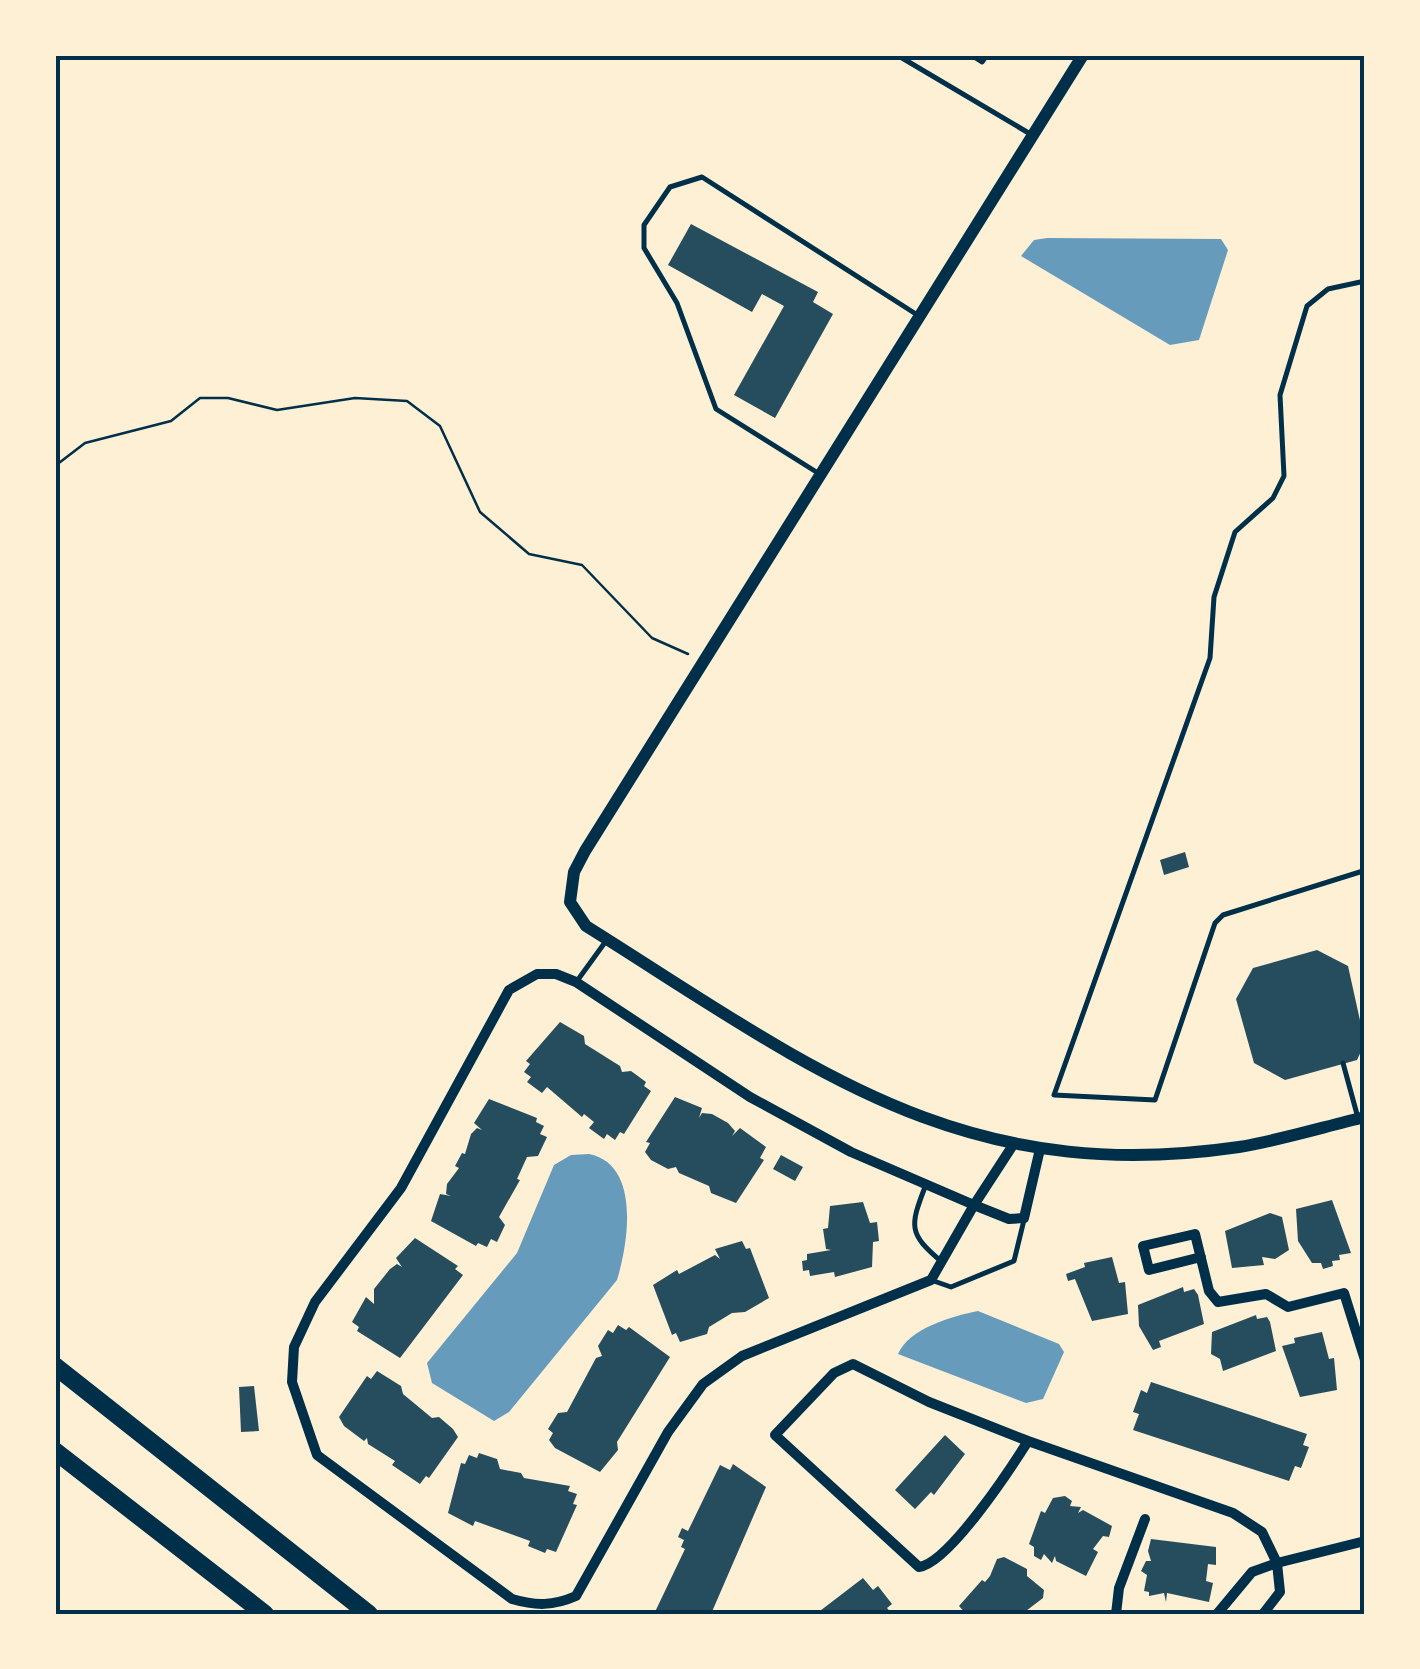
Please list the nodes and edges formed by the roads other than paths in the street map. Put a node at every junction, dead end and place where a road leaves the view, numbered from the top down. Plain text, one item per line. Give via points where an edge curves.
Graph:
1 (897, 55) edge
2 (971, 55) edge
3 (986, 55) edge
4 (1083, 55) edge
5 (1032, 136) junction
6 (1365, 280) edge
7 (919, 316) junction
8 (820, 475) junction
9 (1365, 879) edge
10 (607, 939) junction
11 (576, 982) junction
12 (1343, 1063) dead end
13 (1361, 1118) edge
14 (1013, 1145) junction
15 (1040, 1149) junction
16 (926, 1184) junction
17 (974, 1205) junction
18 (1024, 1218) junction
19 (1200, 1256) junction
20 (942, 1262) junction
21 (931, 1280) junction
22 (1365, 1360) edge
23 (55, 1366) edge
24 (1028, 1440) junction
25 (55, 1450) edge
26 (1145, 1519) dead end
27 (1365, 1541) edge
28 (1276, 1563) junction
29 (265, 1614) edge
30 (369, 1614) edge
31 (1116, 1614) edge
32 (1217, 1614) edge
33 (1264, 1614) edge

1 - 5 lane
2 - 3 lane via 982,62
4 - 5 street
5 - 7 street
6 - 9 lane via 1328,289 1307,306 1280,396 1280,489 1236,532 1214,597 1210,658 1054,1095 1155,1100 1222,915 1363,871
7 - 8 street
7 - 8 lane via 702,177 670,187 644,225 644,248 677,302 716,409
8 - 10 street via 574,872 570,902 586,926
10 - 11 lane
10 - 14 street via 854,1091 915,1117
11 - 16 street via 750,1097
11 - 21 street via 536,974 509,990 400,1188 315,1302 294,1347 292,1382 316,1455 512,1599 556,1604 576,1596 668,1432 703,1384 742,1356
12 - 13 lane
13 - 15 street via 1202,1151 1090,1155
14 - 15 street
14 - 17 street
15 - 18 street
16 - 17 street
16 - 20 lane via 913,1228
17 - 18 street
17 - 20 street
18 - 21 lane via 1014,1261 951,1287
19 - 19 street via 1149,1270 1143,1246 1195,1234
19 - 22 street via 1218,1302 1266,1294 1288,1308 1344,1293
20 - 21 street
23 - 30 highway
24 - 24 street via 853,1364 834,1373 776,1435 919,1567 937,1558
24 - 28 street via 1233,1513 1262,1532
25 - 29 highway
26 - 31 street
27 - 28 street
28 - 32 street via 1252,1572
28 - 33 street via 1280,1592

